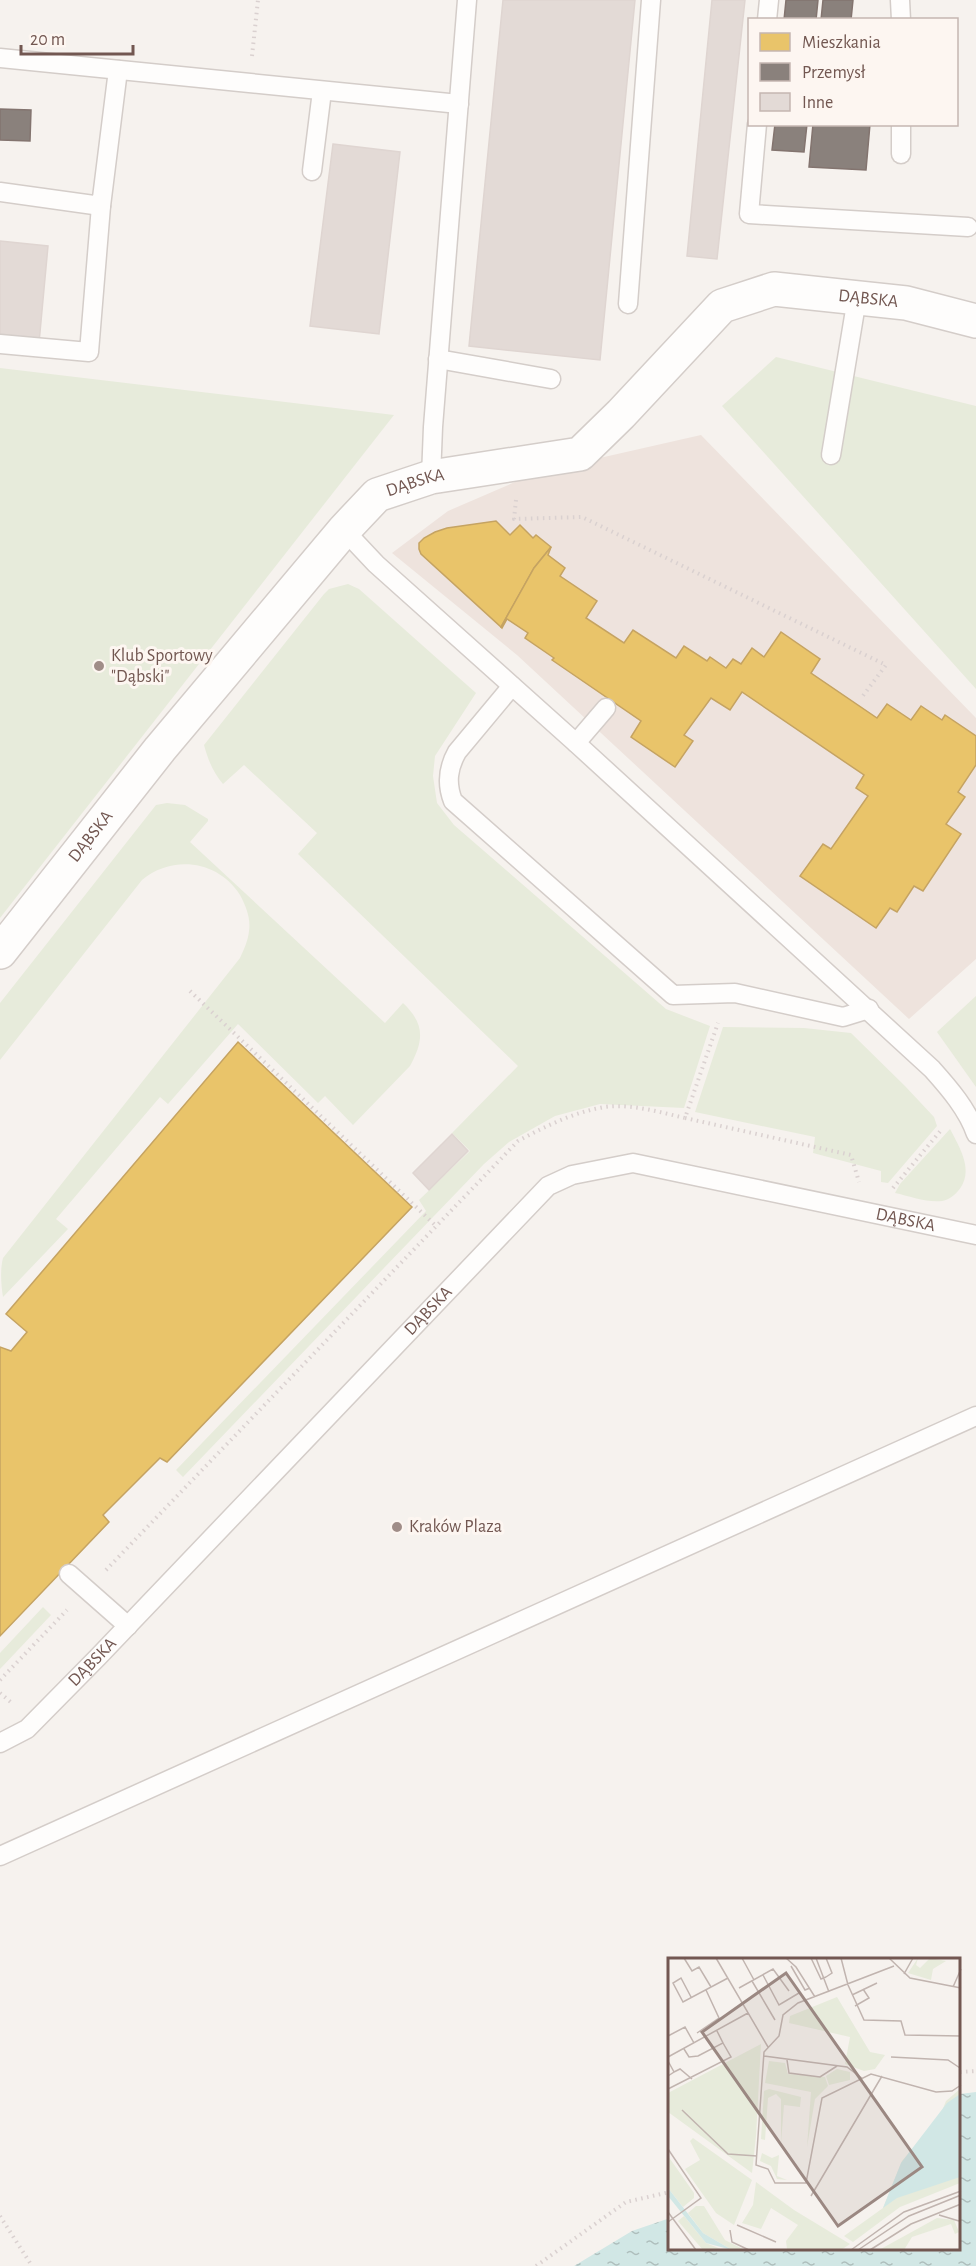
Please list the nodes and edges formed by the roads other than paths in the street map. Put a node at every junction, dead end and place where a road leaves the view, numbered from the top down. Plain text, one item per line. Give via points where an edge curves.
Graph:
1 (467, 0) edge
2 (651, 0) edge
3 (769, 0) edge
4 (900, 0) edge
5 (767, 18) edge
6 (900, 18) edge
7 (0, 58) edge
8 (118, 70) junction
9 (322, 91) junction
10 (459, 104) junction
11 (757, 126) edge
12 (901, 126) edge
13 (901, 154) dead end
14 (312, 171) dead end
15 (0, 192) edge
16 (101, 206) junction
17 (968, 227) dead end
18 (857, 298) junction
19 (628, 304) dead end
20 (976, 321) edge
21 (0, 344) edge
22 (438, 359) junction
23 (551, 379) dead end
24 (831, 455) dead end
25 (431, 477) junction
26 (344, 530) junction
27 (512, 686) junction
28 (606, 708) dead end
29 (576, 743) junction
30 (0, 952) edge
31 (869, 1009) junction
32 (976, 1134) edge
33 (976, 1235) edge
34 (976, 1416) edge
35 (69, 1574) dead end
36 (128, 1626) junction
37 (0, 1743) edge
38 (0, 1856) edge

1 - 10 lane
2 - 19 lane
3 - 5 lane
4 - 6 lane
7 - 8 lane
8 - 9 lane
8 - 16 lane
9 - 10 lane
9 - 14 lane
10 - 22 lane
11 - 17 lane via 749,214
12 - 13 lane
15 - 16 lane
16 - 21 lane via 90,352
18 - 20 street, DĄBSKA via 906,303
18 - 24 lane
18 - 25 street, DĄBSKA via 774,289 722,306 580,454
22 - 23 lane
22 - 25 lane
25 - 26 street, DĄBSKA via 377,495
26 - 27 lane via 376,564
26 - 30 street, DĄBSKA via 160,749
27 - 29 lane
27 - 31 lane via 451,763 448,789 453,801 673,994 735,993 843,1017
28 - 29 lane
29 - 31 lane
31 - 32 lane via 946,1085
33 - 36 lane, DĄBSKA via 633,1163 572,1174 548,1186
34 - 38 lane
35 - 36 lane
36 - 37 lane, DĄBSKA via 27,1730

